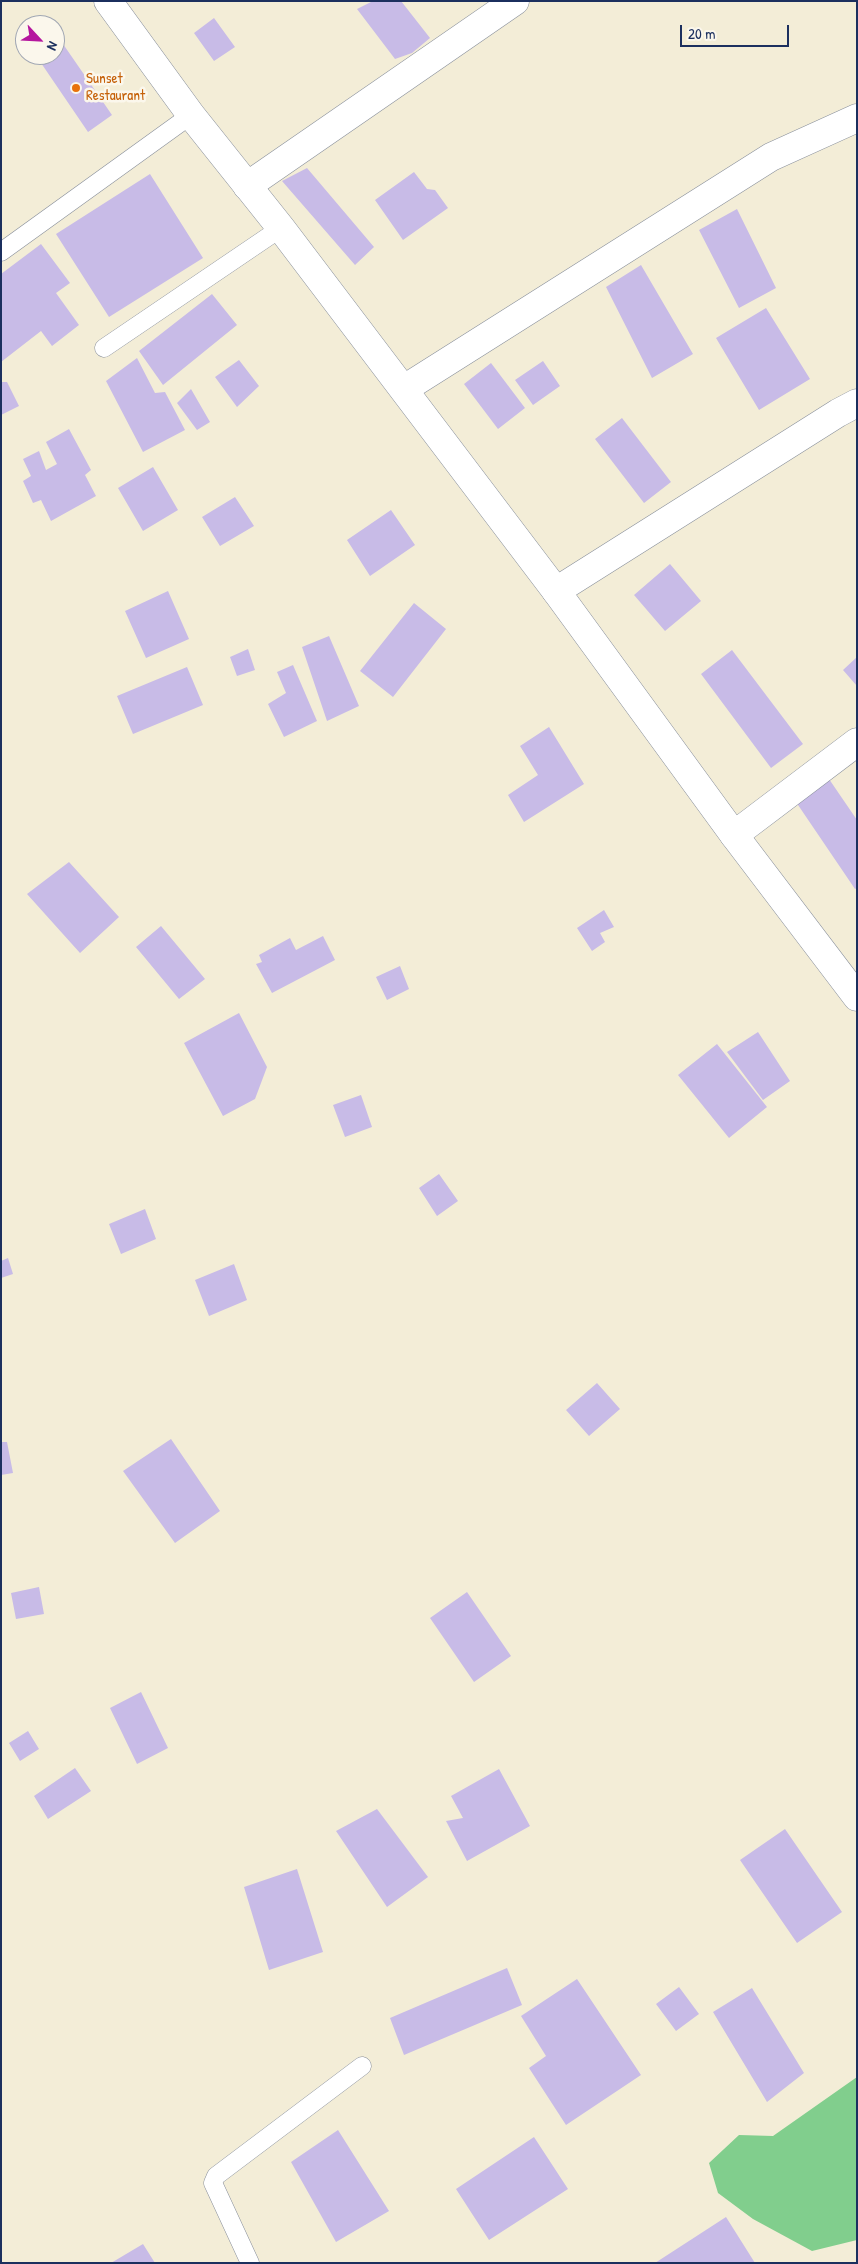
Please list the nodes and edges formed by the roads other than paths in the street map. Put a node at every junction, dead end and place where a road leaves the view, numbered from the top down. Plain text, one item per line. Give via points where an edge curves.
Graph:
1 (108, 1) edge
2 (515, 1) edge
3 (191, 115) junction
4 (857, 118) edge
5 (247, 186) junction
6 (281, 228) junction
7 (1, 252) edge
8 (104, 348) dead end
9 (404, 389) junction
10 (857, 403) edge
11 (556, 591) junction
12 (857, 742) edge
13 (734, 834) junction
14 (857, 997) edge
15 (362, 2066) dead end
16 (250, 2263) edge

1 - 3 main road
2 - 5 main road
3 - 5 main road
3 - 7 lane
4 - 9 main road via 771,157
5 - 6 main road
6 - 8 lane
6 - 9 main road
9 - 11 main road
10 - 11 main road
11 - 13 main road
12 - 13 main road
13 - 14 main road
15 - 16 lane via 216,2176 213,2183

